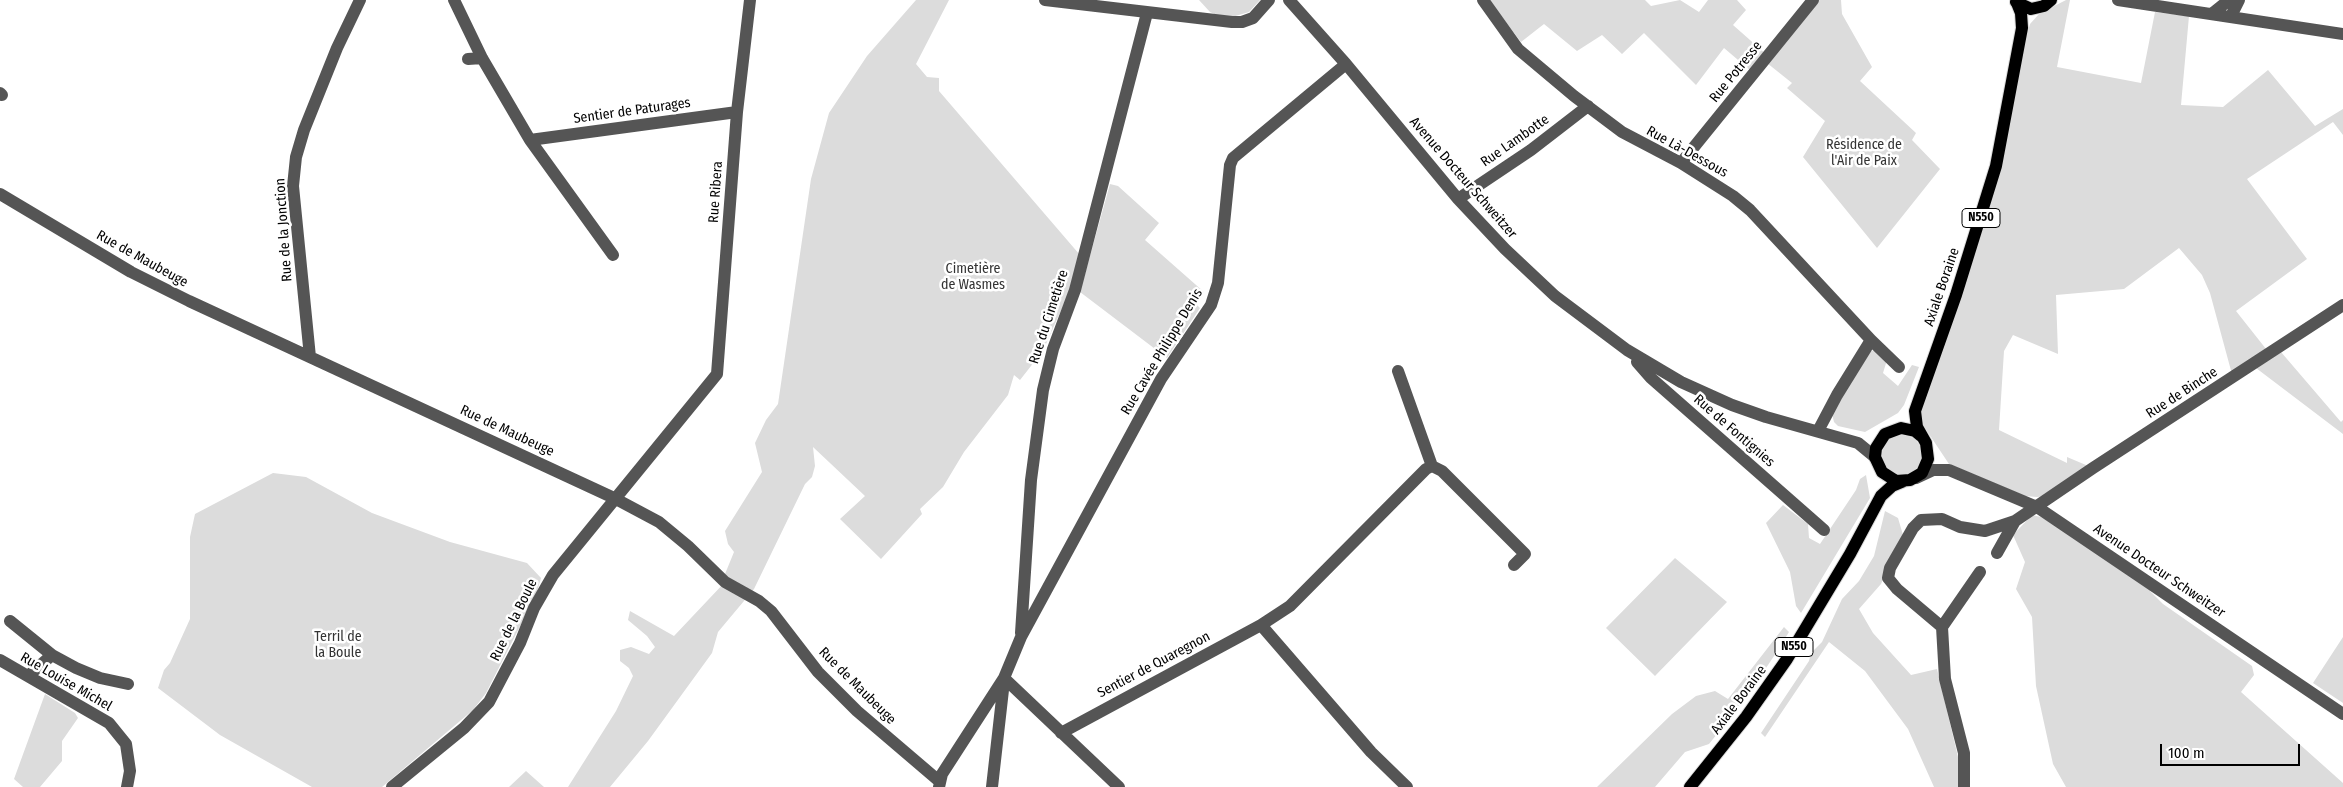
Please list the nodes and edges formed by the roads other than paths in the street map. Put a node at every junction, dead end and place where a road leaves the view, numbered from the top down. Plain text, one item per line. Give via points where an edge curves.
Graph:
1 (360, 0) edge
2 (454, 0) edge
3 (750, 0) edge
4 (1045, 0) edge
5 (1269, 0) edge
6 (1289, 0) edge
7 (1483, 0) edge
8 (1813, 0) edge
9 (2118, 0) edge
10 (2229, 0) edge
11 (2239, 0) edge
12 (2015, 1) edge
13 (2048, 3) edge
14 (1147, 13) junction
15 (2213, 13) junction
16 (2231, 16) junction
17 (2022, 28) junction
18 (2343, 34) edge
19 (482, 58) junction
20 (468, 59) dead end
21 (1346, 64) junction
22 (1588, 106) junction
23 (737, 112) junction
24 (530, 140) junction
25 (1682, 163) junction
26 (0, 194) edge
27 (1458, 199) junction
28 (613, 255) dead end
29 (2343, 305) edge
30 (1871, 340) junction
31 (1627, 350) junction
32 (310, 357) junction
33 (1899, 367) dead end
34 (1398, 371) dead end
35 (710, 384) joint
36 (1917, 401) junction
37 (1889, 431) junction
38 (1818, 432) junction
39 (1924, 440) junction
40 (1858, 443) junction
41 (1875, 457) junction
42 (1429, 468) junction
43 (1949, 470) junction
44 (1882, 472) junction
45 (1910, 480) junction
46 (1880, 496) junction
47 (614, 498) junction
48 (2037, 507) junction
49 (2015, 521) junction
50 (1824, 530) dead end
51 (1997, 554) dead end
52 (1514, 565) dead end
53 (1980, 572) dead end
54 (10, 621) dead end
55 (1261, 625) junction
56 (1942, 627) junction
57 (1021, 637) junction
58 (52, 655) junction
59 (0, 660) edge
60 (28, 676) junction
61 (1004, 678) junction
62 (128, 684) dead end
63 (2343, 714) edge
64 (1061, 733) junction
65 (939, 784) edge
66 (127, 787) edge
67 (392, 787) edge
68 (992, 787) edge
69 (1119, 787) edge
70 (1407, 787) edge
71 (1690, 787) edge
72 (1964, 787) edge

1 - 32 street, Rue de la Jonction via 304,130 295,167 295,209
2 - 19 street
3 - 23 street, Rue Ribera
4 - 14 street
5 - 14 street via 1253,18 1242,22
6 - 21 street, Avenue Docteur Schweitzer
7 - 22 street, Rue Là-Dessous via 1518,49
8 - 25 street, Rue Potresse
9 - 15 street
10 - 15 street
11 - 16 street
12 - 13 main road, N550 via 2024,7
12 - 17 main road, N550 via 2021,13
13 - 17 main road, N550
14 - 57 street, Rue du Cimetière via 1075,290 1053,349 1043,390 1031,480
15 - 16 street
16 - 18 street
17 - 36 main road, Axiale Boraine / N550 via 2004,131 1985,207
19 - 20 street
19 - 24 street
21 - 27 street, Avenue Docteur Schweitzer
21 - 57 street, Rue Cavée Philippe Denis via 1234,158 1230,165 1218,283 1211,305 1156,387
22 - 25 street, Rue Là-Dessous via 1638,142
22 - 27 street, Rue Lambotte via 1531,150
23 - 24 street, Sentier de Paturages
23 - 35 street, Rue Ribera via 717,374
24 - 28 street
25 - 30 street, Rue Là-Dessous via 1750,210
26 - 32 street, Rue de Maubeuge via 131,272
27 - 31 street, Avenue Docteur Schweitzer via 1555,296
29 - 48 street, Rue de Binche
30 - 33 street, Rue Là-Dessous
30 - 38 street
31 - 38 street, Avenue Docteur Schweitzer via 1706,394
31 - 50 street, Rue de Fontignies via 1651,378
32 - 47 street, Rue de Maubeuge
34 - 42 street
35 - 47 street, Rue de la Boule
36 - 37 main road, N550 via 1904,421
36 - 39 main road, Axiale Boraine / N550 via 1915,417
37 - 39 main road via 1908,428
37 - 40 street via 1872,441
37 - 41 main road, N550 via 1876,448
38 - 40 street, Avenue Docteur Schweitzer
39 - 43 street via 1938,462
39 - 45 main road, Axiale Boraine / N550 via 1928,459 1922,473
40 - 41 street
41 - 44 main road, Axiale Boraine / N550
42 - 52 street via 1442,471 1525,554
42 - 55 street, Sentier de Quaregnon via 1290,606
43 - 45 street via 1933,470
43 - 48 street, Avenue Docteur Schweitzer
44 - 45 main road via 1888,478
44 - 46 main road, Axiale Boraine / N550
45 - 46 main road, Axiale Boraine / N550 via 1892,486
46 - 71 main road, Axiale Boraine / N550 via 1787,659
47 - 65 street, Rue de Maubeuge via 659,522 725,582 770,611 818,672
47 - 67 street, Rue de la Boule via 552,575 489,702 464,728
48 - 49 street
48 - 63 street, Avenue Docteur Schweitzer
49 - 51 street
49 - 56 street via 1985,531 1930,518 1921,520 1913,528 1890,568 1888,578
53 - 56 street
54 - 58 street
55 - 64 street, Sentier de Quaregnon
55 - 70 street via 1371,752
56 - 72 street via 1945,679 1964,753
57 - 61 street, Rue Cavée Philippe Denis
58 - 60 street
58 - 62 street via 100,678
59 - 60 street, Rue Louise Michel
60 - 66 street, Rue Louise Michel via 109,723 126,744 130,771
61 - 64 street
61 - 65 street
61 - 68 street
64 - 69 street

